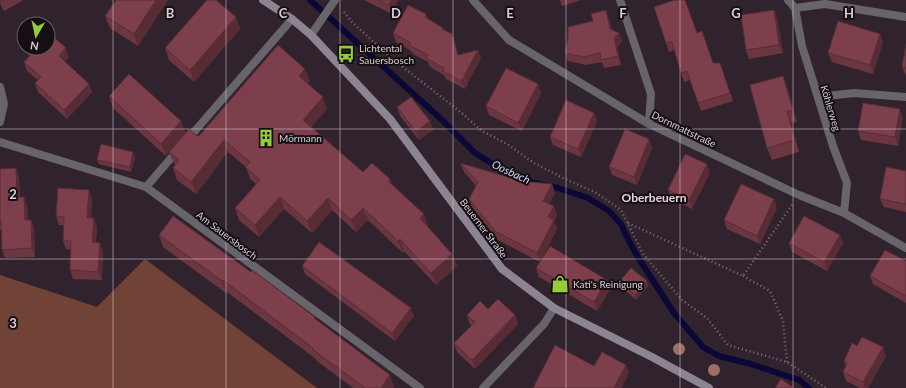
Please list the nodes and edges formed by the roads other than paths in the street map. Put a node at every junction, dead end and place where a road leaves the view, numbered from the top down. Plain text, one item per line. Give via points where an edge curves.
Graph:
1 (263, 0) edge
2 (473, 0) edge
3 (620, 0) edge
4 (788, 0) edge
5 (334, 1) edge
6 (795, 8) junction
7 (906, 17) edge
8 (292, 19) junction
9 (311, 35) junction
10 (0, 87) edge
11 (818, 97) junction
12 (906, 97) edge
13 (0, 122) edge
14 (649, 124) junction
15 (0, 142) edge
16 (146, 187) junction
17 (844, 213) junction
18 (906, 248) edge
19 (554, 308) junction
20 (420, 388) edge
21 (483, 388) edge
22 (710, 388) edge

1 - 8 main road, Beuerner Straße
2 - 14 street, Dornmattstraße via 509,40
3 - 14 street via 651,94
4 - 6 street
5 - 9 street
6 - 7 street via 825,4
6 - 11 street, Köhlerweg via 802,46
8 - 9 main road, Beuerner Straße
8 - 16 street
9 - 19 main road, Beuerner Straße via 390,119 502,269
10 - 13 street via 4,104
11 - 12 street via 854,93
11 - 17 street, Köhlerweg via 846,183
14 - 17 street, Dornmattstraße via 799,195
15 - 16 street, Am Sauersbosch
16 - 20 street, Am Sauersbosch
17 - 18 street, Dornmattstraße
19 - 21 street via 544,324
19 - 22 main road, Beuerner Straße

